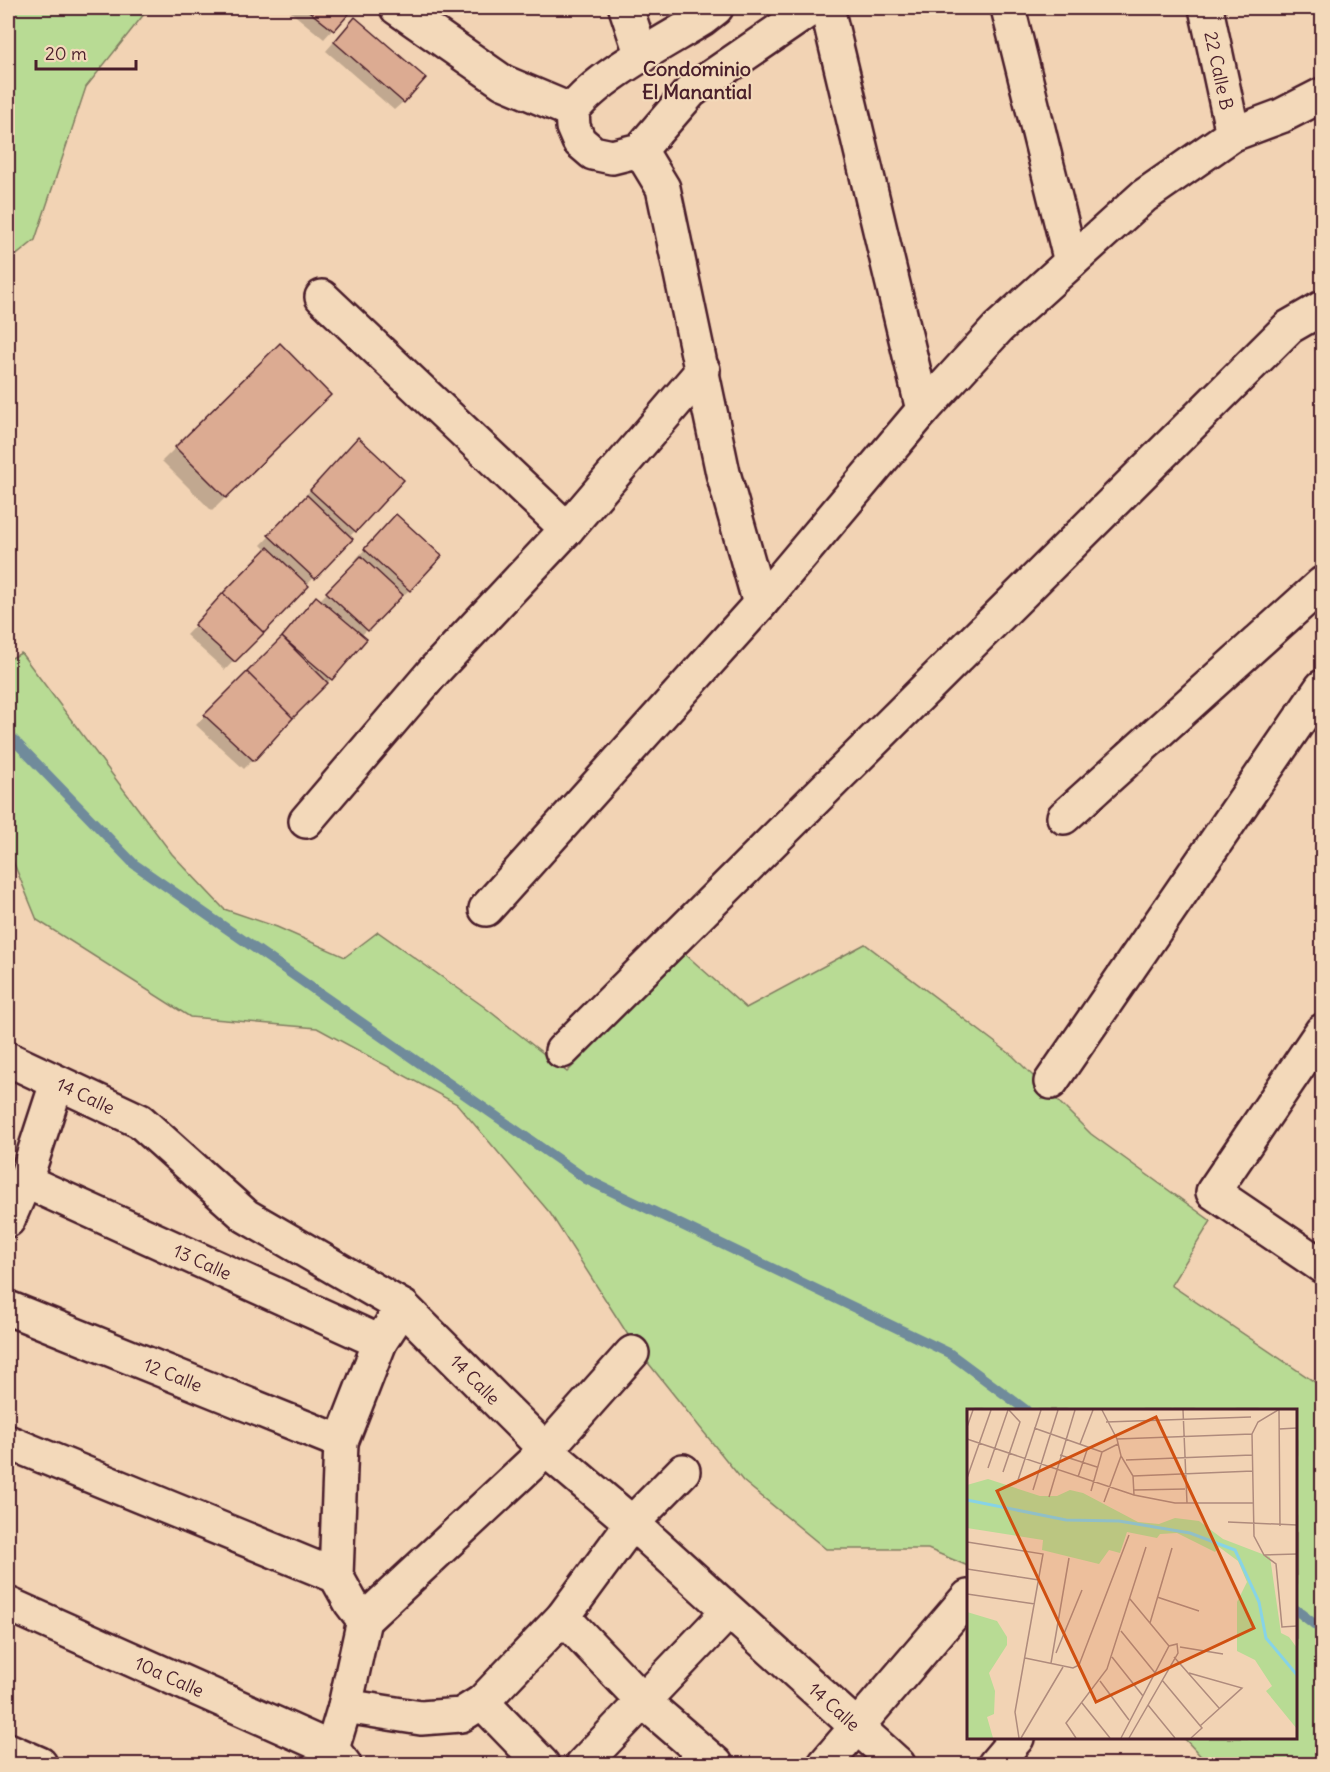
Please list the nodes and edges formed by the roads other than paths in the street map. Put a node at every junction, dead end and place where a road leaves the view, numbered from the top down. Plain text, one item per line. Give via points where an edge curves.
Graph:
1 (397, 8) edge
2 (626, 8) edge
3 (717, 8) edge
4 (812, 8) edge
5 (827, 8) edge
6 (1008, 8) edge
7 (1206, 8) edge
8 (642, 57) junction
9 (1323, 95) edge
10 (572, 111) junction
11 (1233, 134) junction
12 (640, 150) junction
13 (1071, 262) junction
14 (322, 297) dead end
15 (1323, 308) edge
16 (703, 370) junction
17 (923, 410) junction
18 (567, 529) junction
19 (1323, 584) edge
20 (760, 604) junction
21 (1323, 687) edge
22 (1064, 818) dead end
23 (306, 821) dead end
24 (486, 909) dead end
25 (1323, 1031) edge
26 (562, 1051) dead end
27 (8, 1059) edge
28 (1051, 1082) dead end
29 (57, 1083) junction
30 (25, 1181) junction
31 (8, 1220) edge
32 (1323, 1266) edge
33 (403, 1307) junction
34 (8, 1308) edge
35 (380, 1342) junction
36 (632, 1353) dead end
37 (8, 1442) edge
38 (341, 1442) junction
39 (546, 1450) junction
40 (683, 1471) dead end
41 (632, 1523) junction
42 (336, 1576) junction
43 (967, 1599) edge
44 (8, 1604) edge
45 (728, 1612) junction
46 (562, 1617) junction
47 (364, 1620) junction
48 (643, 1701) junction
49 (482, 1702) junction
50 (345, 1706) junction
51 (858, 1726) junction
52 (1015, 1739) edge
53 (8, 1750) edge
54 (338, 1757) edge
55 (40, 1764) edge
56 (542, 1764) edge
57 (583, 1764) edge
58 (716, 1764) edge
59 (825, 1764) edge
60 (898, 1764) edge
61 (995, 1764) edge

1 - 10 street via 503,82
2 - 8 street
3 - 8 street
4 - 12 street via 691,92
5 - 17 street
6 - 13 street
7 - 11 street, 22 Calle B
8 - 10 street via 606,79
9 - 11 street
10 - 12 street via 579,141 593,153 612,157
11 - 13 street via 1144,196
12 - 16 street via 663,188
13 - 17 street via 998,328
14 - 18 street
15 - 26 street via 1290,327
16 - 18 street
16 - 20 street via 723,473
17 - 20 street
18 - 23 street via 434,671
19 - 22 street
20 - 24 street
21 - 28 street
25 - 32 street via 1213,1192
27 - 29 street, 14 Calle
29 - 30 street
29 - 33 street, 14 Calle via 140,1120 246,1216
30 - 31 street
30 - 35 street, 13 Calle
33 - 35 street
33 - 39 street, 14 Calle
34 - 38 street, 12 Calle
35 - 38 street
36 - 39 street
37 - 42 street
38 - 42 street
39 - 41 street, 14 Calle
39 - 47 street
40 - 41 street
41 - 45 street, 14 Calle
41 - 46 street
42 - 47 street
43 - 51 street
44 - 54 street, 10a Calle
45 - 48 street
45 - 51 street, 14 Calle
46 - 48 street
46 - 49 street
47 - 50 street
48 - 57 street
48 - 58 street
49 - 50 street via 461,1714 422,1718
49 - 56 street
50 - 54 street
51 - 59 street
51 - 60 street, 14 Calle
52 - 61 street
53 - 55 street

